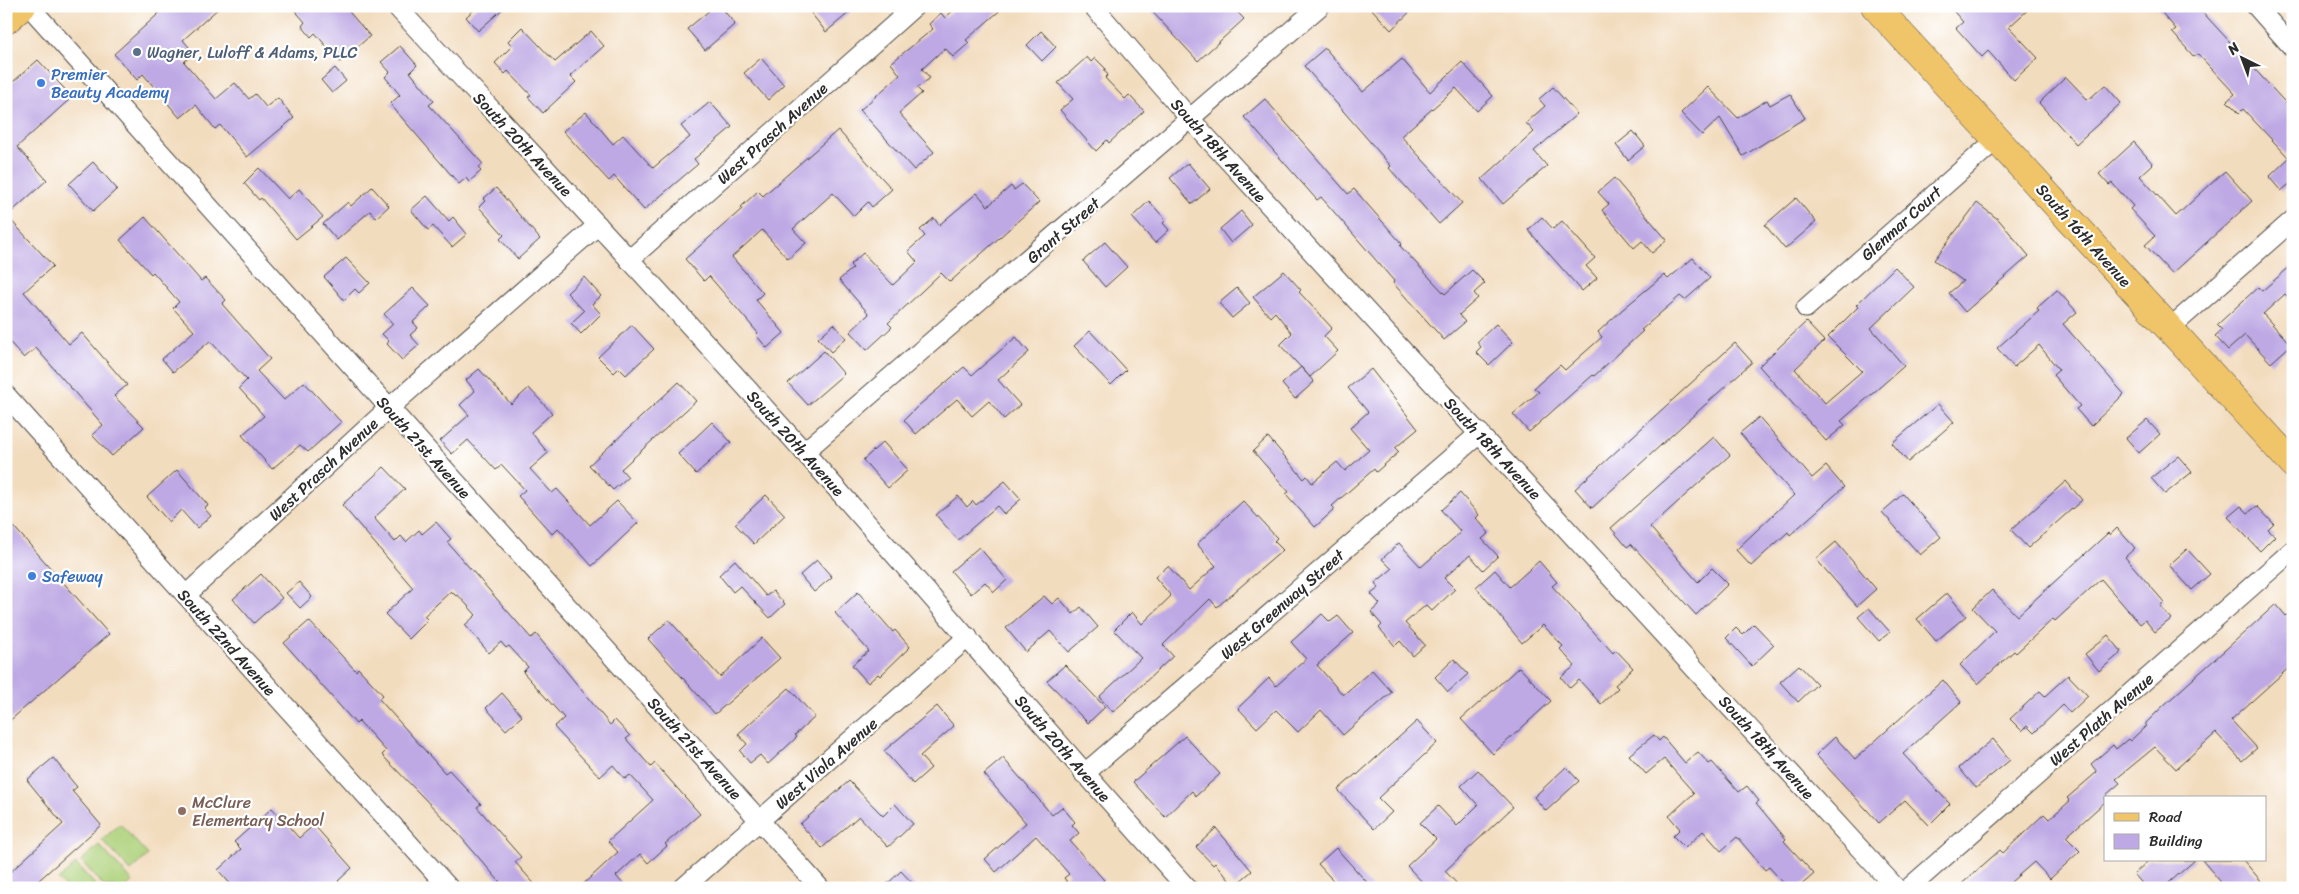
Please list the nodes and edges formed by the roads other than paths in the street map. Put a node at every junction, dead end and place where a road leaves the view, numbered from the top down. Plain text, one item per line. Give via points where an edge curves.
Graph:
1 (22, 6) edge
2 (29, 6) edge
3 (396, 6) edge
4 (1093, 6) edge
5 (1320, 6) edge
6 (1875, 6) edge
7 (2256, 6) edge
8 (906, 9) edge
9 (6, 20) edge
10 (2293, 48) edge
11 (1190, 120) junction
12 (1996, 139) junction
13 (2293, 220) edge
14 (598, 225) junction
15 (629, 260) junction
16 (1806, 308) dead end
17 (2170, 328) junction
18 (6, 395) edge
19 (389, 408) junction
20 (1480, 433) junction
21 (804, 452) junction
22 (2293, 464) edge
23 (2293, 550) edge
24 (186, 595) junction
25 (968, 637) junction
26 (1084, 774) junction
27 (760, 821) junction
28 (449, 888) edge
29 (684, 888) edge
30 (820, 888) edge
31 (1187, 888) edge
32 (1896, 888) edge
33 (1909, 888) edge

1 - 9 main road
2 - 19 street, South 21st Avenue
3 - 14 street, South 20th Avenue
4 - 11 street, South 18th Avenue
5 - 11 street, Grant Street
6 - 12 main road, South 16th Avenue
7 - 10 street
8 - 15 street, West Prasch Avenue
11 - 20 street, South 18th Avenue
11 - 21 street, Grant Street
12 - 16 street, Glenmar Court
12 - 17 main road, South 16th Avenue
13 - 17 street
14 - 15 street, South 20th Avenue
14 - 19 street, West Prasch Avenue
15 - 21 street, South 20th Avenue
17 - 22 main road, South 16th Avenue
18 - 24 street, South 22nd Avenue
19 - 24 street, West Prasch Avenue
19 - 27 street, South 21st Avenue
20 - 26 street, West Greenway Street
20 - 32 street, South 18th Avenue
21 - 25 street, South 20th Avenue
23 - 33 street, West Plath Avenue
24 - 28 street, South 22nd Avenue
25 - 26 street, South 20th Avenue
25 - 27 street, West Viola Avenue
26 - 31 street, South 20th Avenue
27 - 29 street, West Viola Avenue
27 - 30 street, South 21st Avenue

